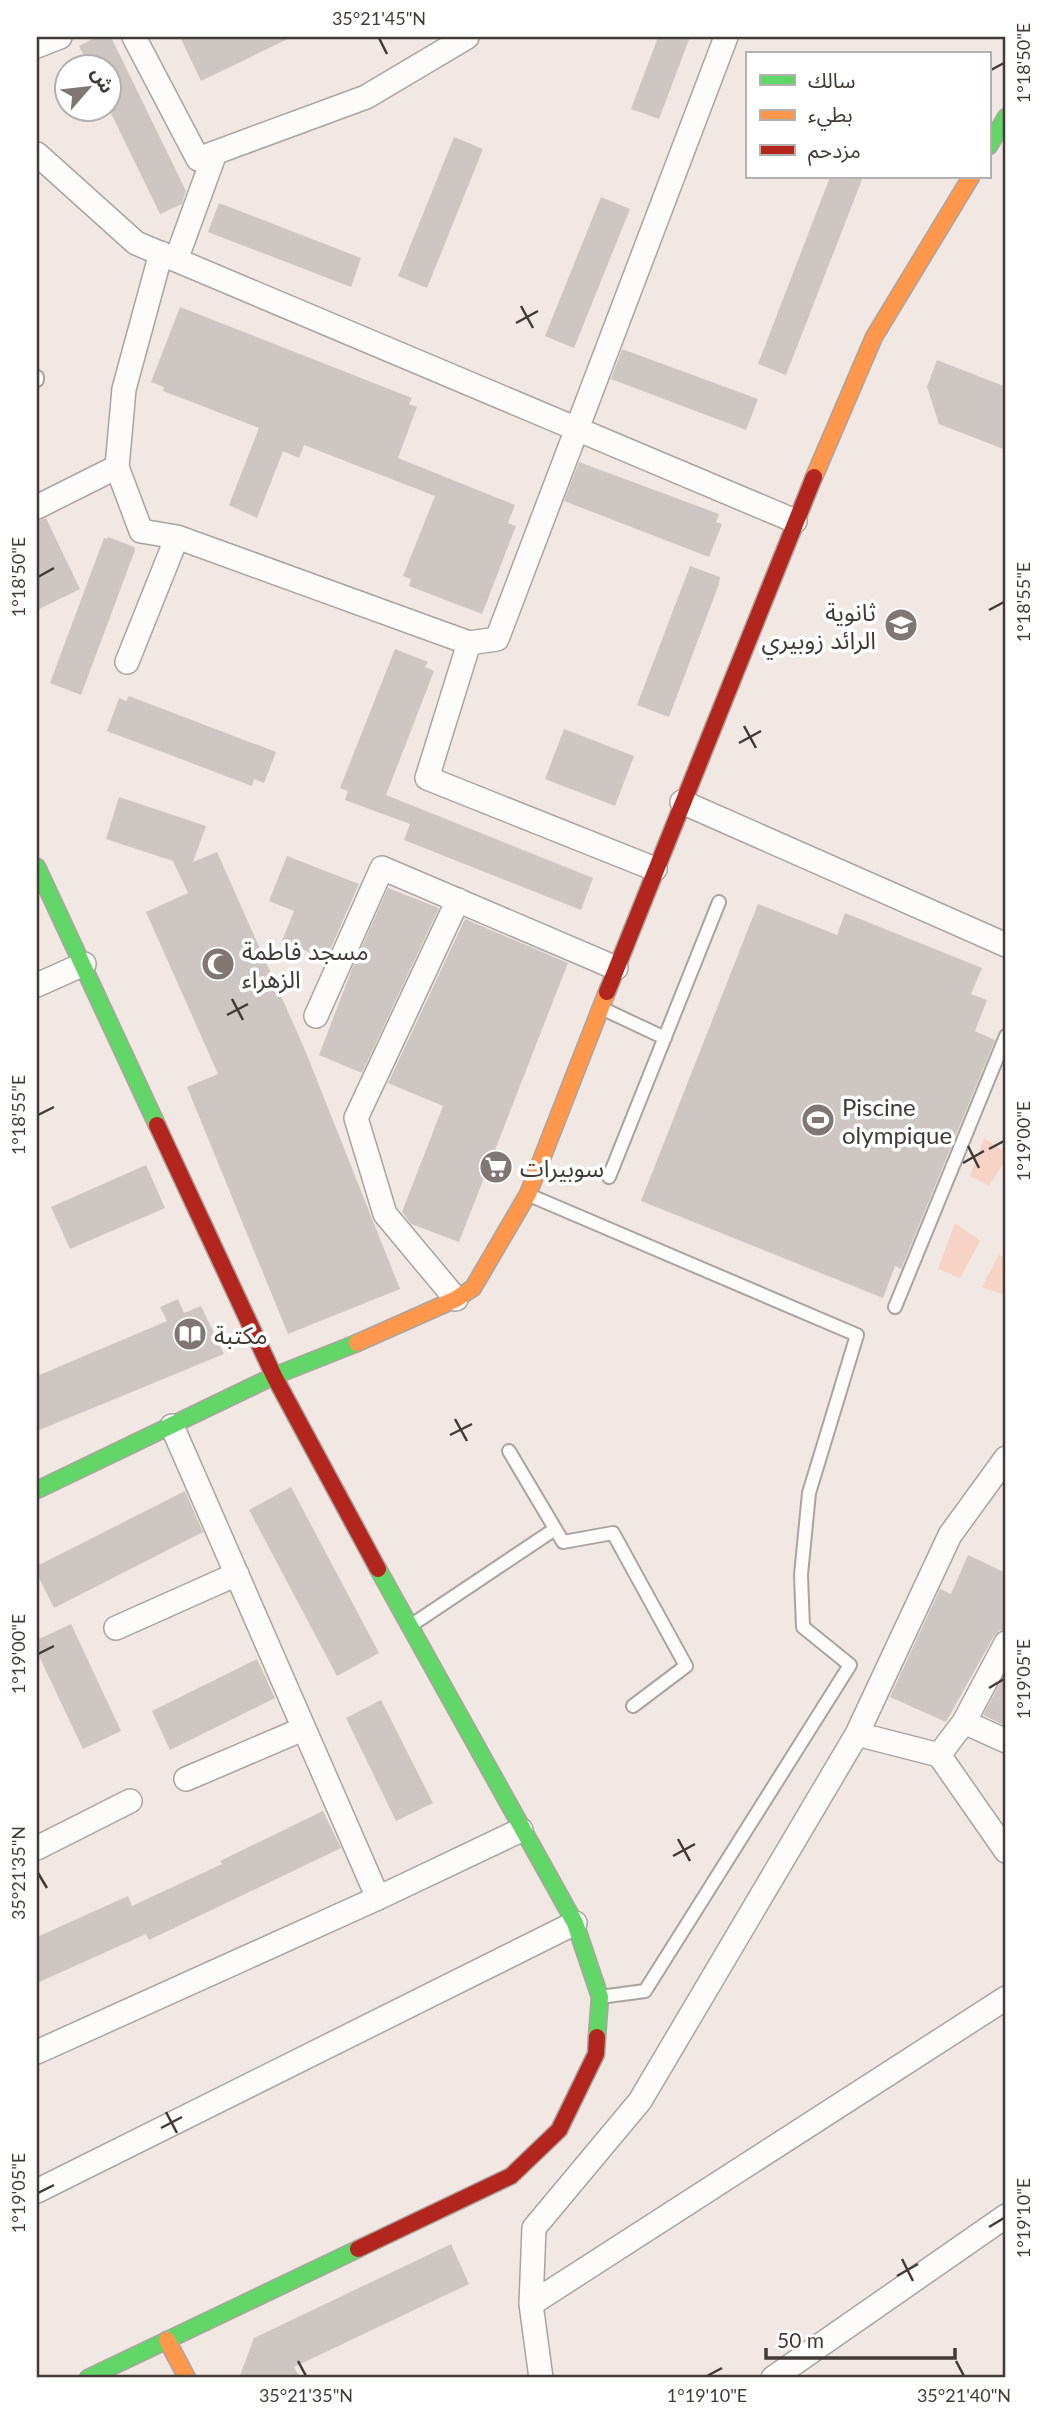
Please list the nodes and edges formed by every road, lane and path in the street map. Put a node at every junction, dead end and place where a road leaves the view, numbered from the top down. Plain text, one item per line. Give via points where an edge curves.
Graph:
1 (60, 37) edge
2 (134, 37) edge
3 (467, 37) edge
4 (726, 37) edge
5 (37, 46) edge
6 (1006, 117) edge
7 (990, 144) edge
8 (215, 153) junction
9 (37, 154) edge
10 (970, 178) edge
11 (169, 257) junction
12 (579, 429) junction
13 (117, 467) junction
14 (37, 507) edge
15 (795, 521) junction
16 (177, 537) junction
17 (469, 643) junction
18 (127, 662) dead end
19 (681, 802) junction
20 (37, 867) edge
21 (655, 869) junction
22 (458, 900) junction
23 (719, 902) dead end
24 (1006, 944) edge
25 (84, 964) junction
26 (616, 968) junction
27 (37, 985) edge
28 (600, 1008) junction
29 (316, 1016) dead end
30 (1006, 1036) edge
31 (665, 1038) junction
32 (609, 1177) dead end
33 (528, 1194) junction
34 (456, 1299) junction
35 (895, 1307) dead end
36 (274, 1376) junction
37 (172, 1426) junction
38 (509, 1451) dead end
39 (1006, 1458) edge
40 (37, 1490) edge
41 (555, 1529) junction
42 (237, 1574) junction
43 (409, 1626) junction
44 (117, 1629) dead end
45 (1006, 1643) edge
46 (633, 1706) dead end
47 (964, 1722) junction
48 (303, 1729) junction
49 (857, 1734) junction
50 (1006, 1741) edge
51 (939, 1755) junction
52 (186, 1779) dead end
53 (130, 1801) dead end
54 (521, 1830) junction
55 (37, 1848) edge
56 (1006, 1851) edge
57 (378, 1898) junction
58 (575, 1923) junction
59 (600, 1997) junction
60 (1006, 1998) edge
61 (37, 2052) edge
62 (37, 2191) edge
63 (1006, 2216) edge
64 (531, 2304) junction
65 (167, 2340) junction
66 (88, 2378) edge
67 (187, 2378) edge
68 (541, 2378) edge
69 (772, 2378) edge

1 - 5 street
2 - 8 street via 198,159
3 - 8 street via 366,97
4 - 12 street
6 - 7 street
8 - 11 street
9 - 11 street via 136,243
10 - 15 street via 874,337
11 - 12 street
11 - 13 street via 124,389
12 - 15 street
12 - 17 street via 497,639
13 - 14 street
13 - 16 street via 141,531
15 - 19 street
16 - 17 street
16 - 18 street
17 - 21 street via 427,778
19 - 21 street
19 - 24 street
20 - 25 street
21 - 26 street
22 - 26 street
22 - 29 street via 382,868
22 - 34 street via 356,1118 385,1214
23 - 31 lane
25 - 27 street
25 - 36 street
26 - 28 street
28 - 31 lane
28 - 33 street
30 - 35 lane
31 - 32 lane
33 - 34 street via 473,1288
33 - 59 lane via 857,1335 809,1493 801,1575 803,1627 850,1665 645,1991
34 - 36 street
36 - 37 street
36 - 43 street
37 - 40 street
37 - 42 street
38 - 41 lane
39 - 49 street via 950,1535
41 - 43 lane
41 - 46 lane via 563,1542 613,1533 686,1666
42 - 44 street
42 - 48 street
43 - 54 street
45 - 47 street
47 - 50 street
47 - 51 street
48 - 52 street
48 - 57 street
49 - 51 street
49 - 64 street via 640,2101 534,2228
51 - 56 street
53 - 55 street
54 - 57 street
54 - 58 street
57 - 61 street
58 - 59 street
58 - 62 street
59 - 65 street via 596,2054 559,2130 511,2176
60 - 64 street
63 - 69 street
64 - 68 street
65 - 66 street
65 - 67 street

